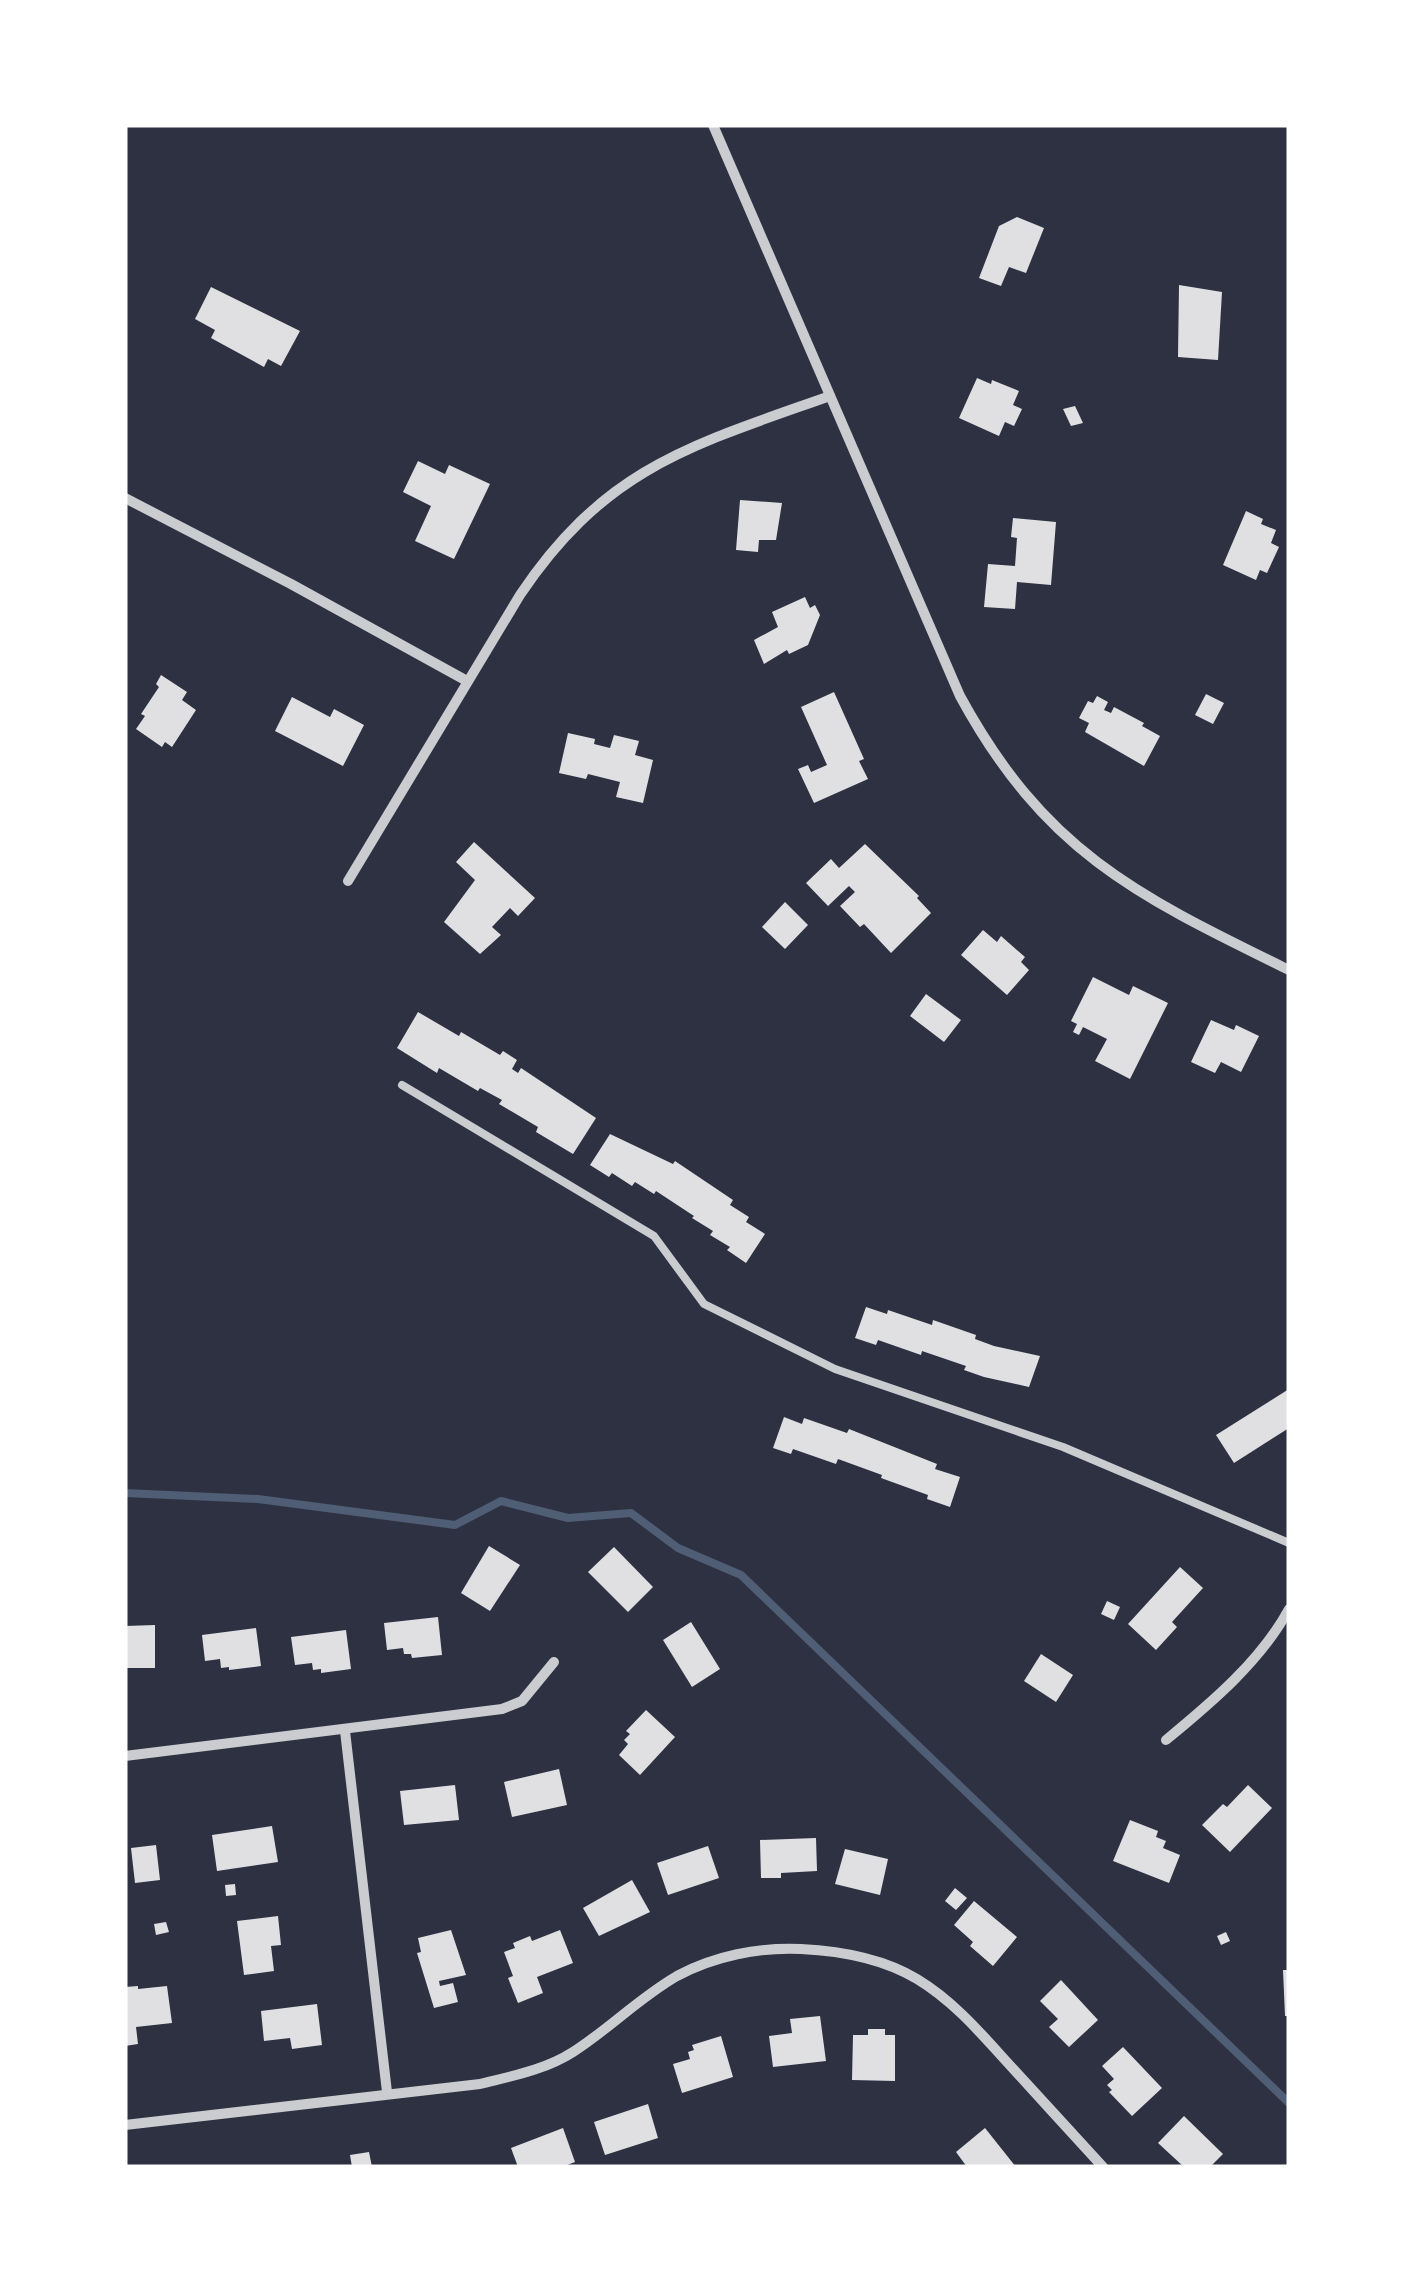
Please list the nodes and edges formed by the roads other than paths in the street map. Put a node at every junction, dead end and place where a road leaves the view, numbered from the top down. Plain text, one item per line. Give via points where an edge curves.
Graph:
1 (713, 125) edge
2 (830, 396) junction
3 (125, 498) edge
4 (467, 680) junction
5 (348, 882) dead end
6 (1289, 970) edge
7 (402, 1085) dead end
8 (1289, 1543) edge
9 (1289, 1609) edge
10 (554, 1662) dead end
11 (345, 1730) junction
12 (1166, 1740) dead end
13 (125, 1756) edge
14 (387, 2092) junction
15 (125, 2125) edge
16 (1103, 2167) edge

1 - 2 street
2 - 4 street via 683,450 614,490 544,559
2 - 6 street via 960,696 1017,785 1101,868
3 - 4 street
4 - 5 street
7 - 8 lane via 654,1236 704,1304 835,1368 1063,1448
9 - 12 street via 1244,1667
10 - 11 street via 522,1701 502,1709
11 - 13 street
11 - 14 street
14 - 15 street
14 - 16 street via 480,2084 546,2066 664,1984 710,1961 781,1948 830,1950 893,1966 944,1997

